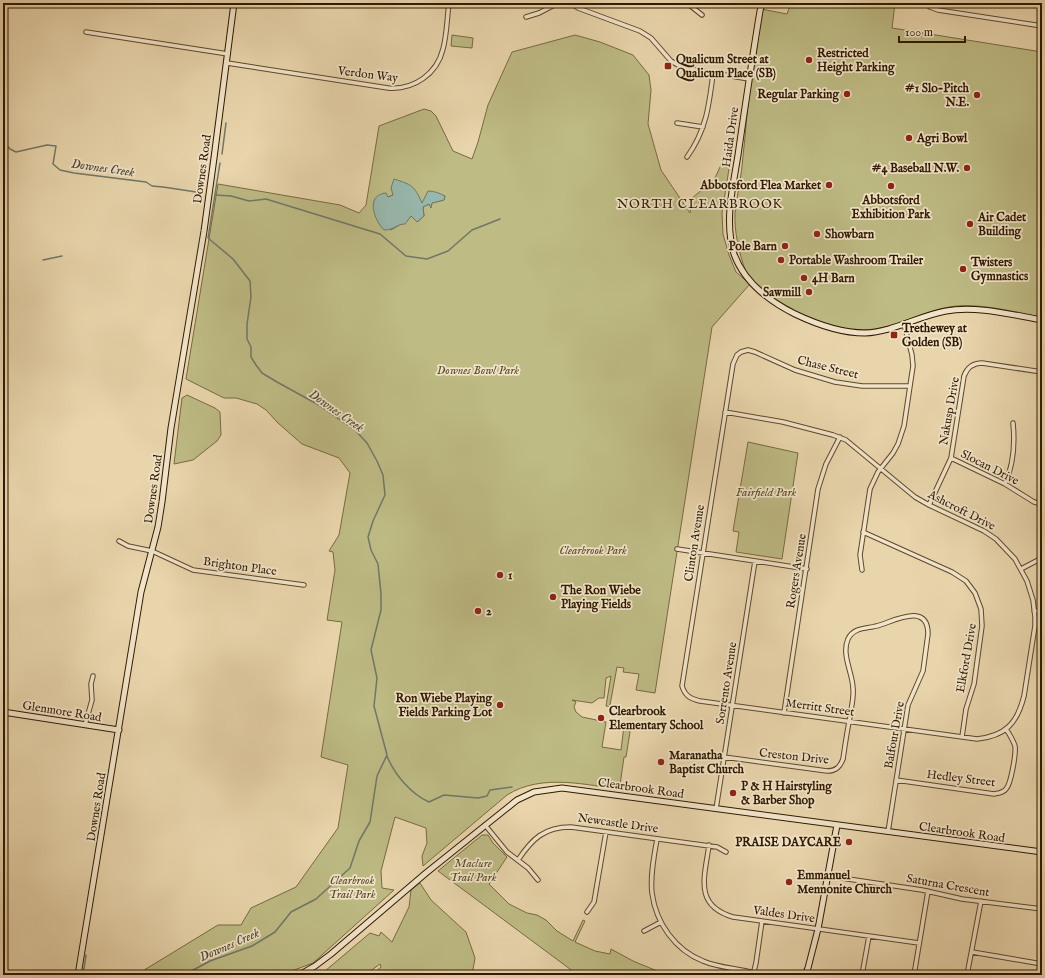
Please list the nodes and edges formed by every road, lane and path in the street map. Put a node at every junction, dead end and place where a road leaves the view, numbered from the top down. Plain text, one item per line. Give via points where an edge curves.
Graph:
1 (234, 3) edge
2 (449, 3) edge
3 (558, 3) edge
4 (570, 3) edge
5 (687, 3) edge
6 (762, 3) edge
7 (925, 3) edge
8 (702, 15) dead end
9 (526, 16) dead end
10 (1042, 26) edge
11 (86, 32) dead end
12 (228, 54) junction
13 (226, 63) junction
14 (713, 74) junction
15 (749, 79) junction
16 (677, 123) dead end
17 (704, 127) junction
18 (687, 157) dead end
19 (1042, 320) edge
20 (904, 324) junction
21 (744, 351) joint
22 (1042, 372) edge
23 (910, 386) junction
24 (725, 412) junction
25 (1013, 423) dead end
26 (840, 437) junction
27 (951, 458) junction
28 (881, 469) junction
29 (1005, 484) junction
30 (1042, 504) edge
31 (929, 505) junction
32 (863, 532) junction
33 (120, 541) dead end
34 (677, 549) dead end
35 (152, 551) junction
36 (703, 553) junction
37 (1042, 558) edge
38 (755, 560) junction
39 (806, 569) junction
40 (1021, 569) junction
41 (862, 570) dead end
42 (304, 585) dead end
43 (1034, 610) junction
44 (1042, 611) edge
45 (93, 676) dead end
46 (732, 706) junction
47 (3, 712) edge
48 (784, 713) junction
49 (849, 722) junction
50 (85, 725) junction
51 (904, 728) junction
52 (1006, 729) junction
53 (118, 730) junction
54 (962, 737) junction
55 (724, 757) junction
56 (896, 780) junction
57 (716, 809) junction
58 (485, 825) junction
59 (836, 825) junction
60 (606, 832) junction
61 (888, 832) junction
62 (657, 838) junction
63 (709, 845) junction
64 (726, 852) dead end
65 (1042, 852) edge
66 (518, 860) junction
67 (828, 876) junction
68 (538, 880) dead end
69 (928, 891) junction
70 (1042, 896) edge
71 (981, 901) junction
72 (1041, 909) edge
73 (587, 912) dead end
74 (762, 921) junction
75 (661, 922) junction
76 (818, 928) junction
77 (644, 931) dead end
78 (869, 936) junction
79 (919, 942) junction
80 (972, 952) junction
81 (1042, 964) edge
82 (753, 974) edge
83 (78, 975) edge
84 (300, 975) edge
85 (806, 975) edge
86 (862, 975) edge
87 (914, 975) edge
88 (967, 975) edge

1 - 12 main road, Downes Road
2 - 13 street, Verdon Way via 443,49 439,60 419,82 403,88 388,88
3 - 9 street via 539,13
4 - 14 street via 640,31 651,38 676,66
5 - 8 street
6 - 15 main road, Haida Drive
7 - 10 street via 938,10
11 - 12 street
12 - 13 main road, Downes Road
13 - 35 main road, Downes Road via 204,230 171,428 162,502
14 - 15 street
14 - 17 street
15 - 20 main road, Haida Drive via 729,223 734,251 744,272 767,298 827,327 870,333
16 - 17 street
17 - 18 street via 695,147
19 - 20 main road, Haida Drive via 958,309 939,312
20 - 23 street via 912,355
21 - 23 street, Chase Street via 755,352 795,370 835,382 862,386
21 - 24 street, Clinton Avenue via 737,355 733,364
22 - 27 street, Nakusp Drive via 982,363 969,367 964,376
23 - 28 street via 902,433 893,453
24 - 26 street, Ashcroft Drive via 777,421
24 - 36 street, Clinton Avenue
25 - 29 street via 1014,440
26 - 28 street, Ashcroft Drive via 852,443
26 - 39 street, Rogers Avenue via 820,481
27 - 29 street, Slocan Drive
27 - 31 street, Nakusp Drive
28 - 31 street, Ashcroft Drive
28 - 32 street via 870,489
29 - 30 street, Slocan Drive via 1034,502
31 - 40 street, Ashcroft Drive via 996,538
32 - 41 street via 860,555
32 - 54 street, Elkford Drive via 952,572 966,581 975,593 981,609 982,626 974,684 966,709
33 - 35 street, Brighton Place via 128,546
34 - 36 street
35 - 42 street, Brighton Place via 203,572
35 - 53 main road, Downes Road via 141,592
36 - 38 street
36 - 46 street, Clinton Avenue via 682,686 686,695 694,700
37 - 40 street
38 - 39 street
38 - 46 street, Sorrento Avenue
39 - 48 street, Rogers Avenue
40 - 43 street, Ashcroft Drive
43 - 44 street
43 - 52 street, Ashcroft Drive via 1035,626 1024,696 1016,718
45 - 50 street via 92,700
46 - 48 street, Merritt Street
46 - 55 street, Sorrento Avenue
47 - 50 main road, Glenmore Road
48 - 49 street, Merritt Street
49 - 51 street, Merritt Street
49 - 51 street, Balfour Drive via 853,691 846,656 848,639 860,629 912,615 923,619 928,634 923,671 908,705
49 - 55 street, Creston Drive via 843,759 833,771
50 - 53 main road, Glenmore Road
51 - 54 street, Ashcroft Drive
51 - 56 street, Balfour Drive
52 - 54 street, Ashcroft Drive via 990,737
52 - 56 street, Hedley Street via 1015,749 1010,783 1002,792 994,794
53 - 83 main road, Downes Road
55 - 57 street, Sorrento Avenue
56 - 61 street, Balfour Drive
57 - 58 main road, Clearbrook Road via 562,788 525,795
57 - 59 main road, Clearbrook Road
58 - 66 street via 507,852
58 - 84 main road, Clearbrook Road via 331,954
59 - 61 main road, Clearbrook Road
59 - 67 main road
60 - 62 street, Newcastle Drive
60 - 66 street, Newcastle Drive via 571,827 555,828 535,839
60 - 73 street via 594,902
61 - 65 main road, Clearbrook Road
62 - 63 street, Newcastle Drive
62 - 75 street via 652,892
63 - 64 street, Newcastle Drive via 717,846
63 - 74 street, Valdes Drive via 703,886 708,900 724,915
66 - 68 street
67 - 69 street, Saturna Crescent
67 - 76 main road
69 - 71 street, Saturna Crescent
69 - 79 street
70 - 72 street
71 - 72 street, Saturna Crescent
71 - 80 street
74 - 76 street, Valdes Drive
74 - 82 street
75 - 77 street
75 - 82 street via 676,942 702,961
76 - 78 street, Valdes Drive
76 - 85 main road
78 - 79 street, Valdes Drive
78 - 86 street
79 - 87 street
80 - 81 street
80 - 88 street

